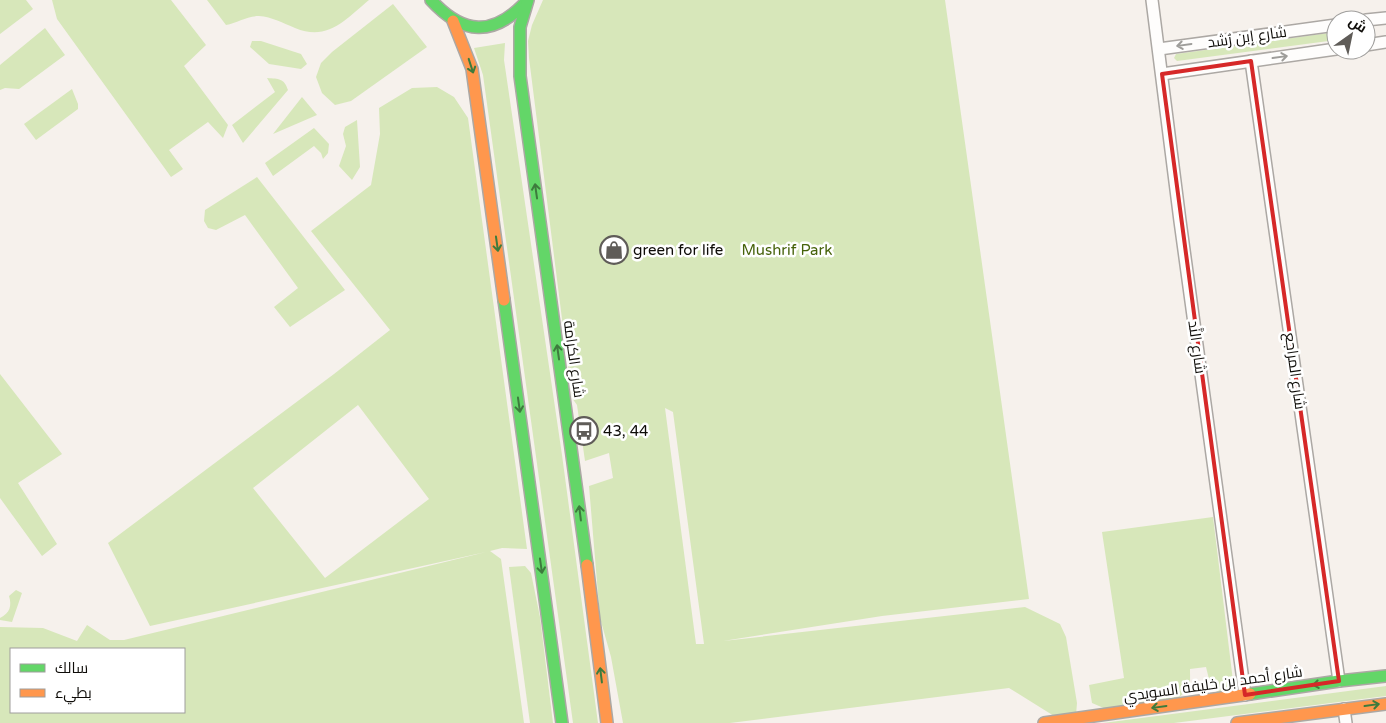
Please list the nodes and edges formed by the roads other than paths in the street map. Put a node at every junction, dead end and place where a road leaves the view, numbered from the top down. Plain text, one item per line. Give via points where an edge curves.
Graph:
1 (431, 0) edge
2 (528, 0) edge
3 (1152, 0) edge
4 (453, 21) junction
5 (1326, 25) edge
6 (1159, 49) junction
7 (1326, 50) edge
8 (1251, 61) junction
9 (1162, 74) junction
10 (1386, 676) edge
11 (1339, 681) junction
12 (1245, 695) junction
13 (1386, 704) edge
14 (1344, 709) junction
15 (1251, 722) edge
16 (562, 723) edge
17 (607, 723) edge
18 (1044, 723) edge
19 (1237, 723) edge
20 (1346, 723) edge

1 - 4 main road
2 - 4 main road via 503,22 486,27 469,27
17 -> 2 main road, شارع الكرامة via 520,76 520,27
3 - 6 street, شارع النَّد
4 -> 16 main road via 472,68
5 -> 6 street, شارع إبن رُشد
6 - 9 street, شارع النَّد
8 -> 7 street, شارع إبن رُشد
8 - 9 street, شارع إبن رُشد
8 - 11 street, شارع المراجع
9 - 12 street, شارع النَّد
10 - 11 main road, شارع أحمد بن خليفة السويدي
11 -> 12 main road, شارع أحمد بن خليفة السويدي
12 -> 18 main road, شارع أحمد بن خليفة السويدي
14 -> 13 main road
14 - 15 main road
14 - 20 street
15 - 19 main road

